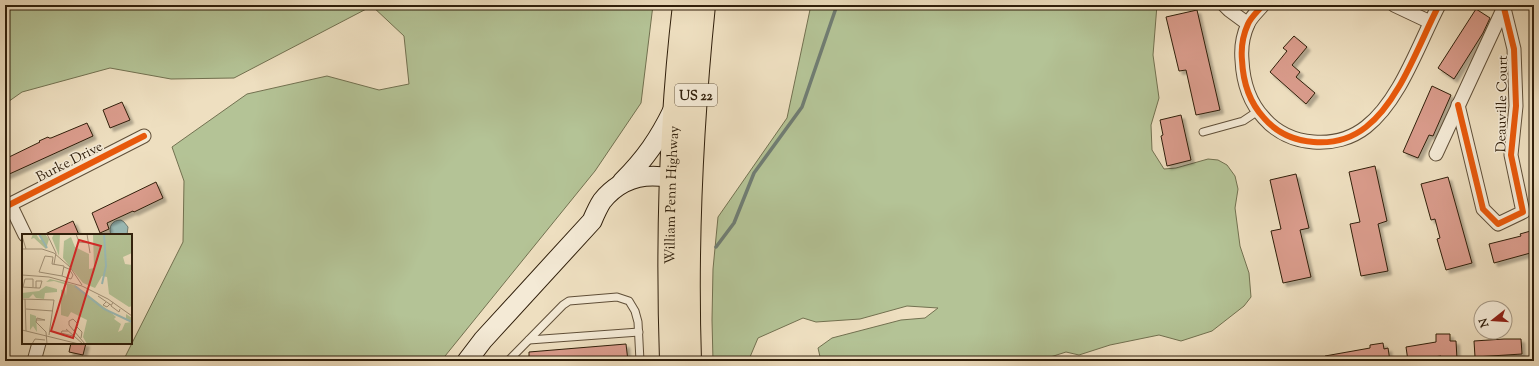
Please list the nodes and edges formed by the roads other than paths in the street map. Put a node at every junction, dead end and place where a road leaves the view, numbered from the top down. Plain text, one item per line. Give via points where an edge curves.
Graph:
1 (684, 5) edge
2 (704, 5) edge
3 (1224, 5) edge
4 (1263, 5) edge
5 (1394, 5) edge
6 (1439, 5) edge
7 (1504, 6) edge
8 (1430, 22) junction
9 (1248, 24) junction
10 (675, 105) junction
11 (1458, 105) junction
12 (1258, 111) junction
13 (1203, 132) dead end
14 (144, 136) dead end
15 (1436, 154) dead end
16 (621, 184) junction
17 (678, 184) junction
18 (8, 206) edge
19 (592, 221) junction
20 (24, 234) edge
21 (639, 332) junction
22 (529, 340) junction
23 (39, 344) edge
24 (34, 361) edge
25 (467, 361) edge
26 (508, 361) edge
27 (640, 361) edge
28 (671, 361) edge
29 (690, 361) edge

1 - 10 highway, William Penn Highway / US 22
2 - 17 highway, William Penn Highway / US 22 via 695,99
3 - 9 street
4 - 9 street
5 - 8 street
6 - 8 street
7 - 11 street, Deauville Court
7 - 11 street, Deauville Court via 1514,49 1516,106 1511,155 1523,212 1498,224 1483,209
8 - 12 street via 1401,83 1383,110 1366,127 1351,136 1319,143 1300,140 1281,132
9 - 12 street via 1241,49 1242,67 1246,87
10 - 16 main road via 653,147
10 - 17 highway, William Penn Highway / US 22
11 - 15 street, Deauville Court
12 - 13 lane via 1243,120
14 - 18 street, Burke Drive
16 - 17 main road via 637,177
16 - 19 main road via 601,202
17 - 19 main road via 633,191
17 - 28 highway, William Penn Highway / US 22 via 669,259
17 - 29 highway, William Penn Highway / US 22 via 688,260
18 - 20 street
19 - 25 main road via 482,340
21 - 22 lane
21 - 22 lane via 636,311 629,301 617,297 575,300 563,305
21 - 27 lane
22 - 26 lane
23 - 24 street

